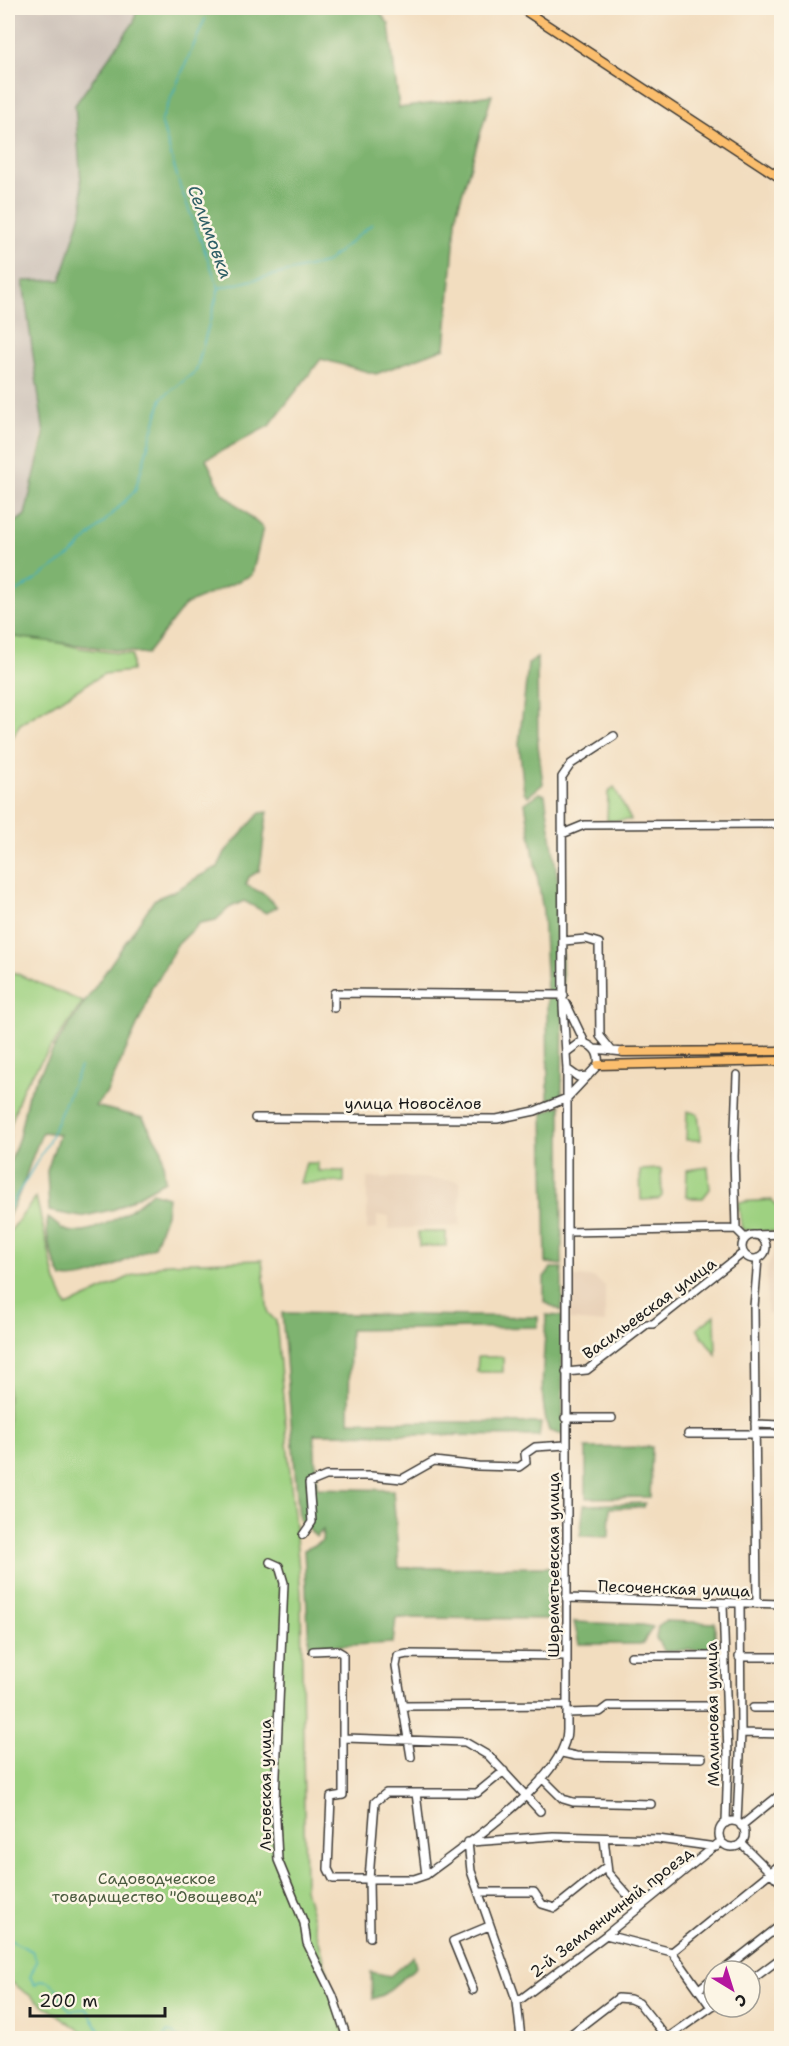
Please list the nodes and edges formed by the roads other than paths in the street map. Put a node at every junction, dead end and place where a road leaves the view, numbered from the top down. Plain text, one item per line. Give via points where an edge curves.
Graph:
1 (521, 8) edge
2 (782, 179) edge
3 (614, 736) dead end
4 (782, 824) edge
5 (562, 834) junction
6 (564, 941) junction
7 (564, 995) junction
8 (334, 1008) dead end
9 (600, 1036) junction
10 (585, 1043) junction
11 (595, 1049) junction
12 (612, 1051) junction
13 (782, 1051) edge
14 (623, 1052) joint
15 (567, 1053) junction
16 (782, 1060) edge
17 (598, 1065) junction
18 (567, 1069) junction
19 (737, 1075) dead end
20 (588, 1076) junction
21 (567, 1098) junction
22 (255, 1118) dead end
23 (736, 1229) junction
24 (567, 1232) junction
25 (782, 1234) edge
26 (757, 1235) junction
27 (745, 1238) junction
28 (743, 1253) junction
29 (758, 1258) junction
30 (566, 1372) junction
31 (565, 1418) junction
32 (612, 1418) dead end
33 (755, 1424) junction
34 (782, 1425) edge
35 (688, 1434) dead end
36 (756, 1434) junction
37 (782, 1434) edge
38 (566, 1445) junction
39 (303, 1535) dead end
40 (270, 1562) dead end
41 (566, 1598) junction
42 (723, 1604) junction
43 (740, 1604) junction
44 (757, 1604) junction
45 (782, 1604) edge
46 (313, 1650) dead end
47 (567, 1656) junction
48 (630, 1656) dead end
49 (725, 1656) junction
50 (739, 1657) junction
51 (782, 1657) edge
52 (403, 1706) junction
53 (709, 1706) dead end
54 (753, 1708) dead end
55 (782, 1708) edge
56 (567, 1709) junction
57 (741, 1733) junction
58 (782, 1734) edge
59 (345, 1738) junction
60 (408, 1739) junction
61 (562, 1753) junction
62 (411, 1757) dead end
63 (702, 1758) dead end
64 (504, 1771) junction
65 (542, 1778) junction
66 (416, 1793) junction
67 (526, 1793) junction
68 (782, 1793) edge
69 (651, 1804) dead end
70 (540, 1811) dead end
71 (726, 1823) junction
72 (739, 1824) junction
73 (604, 1838) junction
74 (468, 1842) junction
75 (741, 1843) junction
76 (718, 1844) junction
77 (782, 1863) edge
78 (606, 1867) junction
79 (770, 1872) junction
80 (426, 1875) junction
81 (369, 1879) junction
82 (782, 1884) edge
83 (478, 1892) junction
84 (638, 1907) junction
85 (782, 1924) edge
86 (489, 1926) junction
87 (606, 1935) junction
88 (370, 1937) dead end
89 (672, 1952) junction
90 (782, 1957) edge
91 (737, 1959) edge
92 (762, 1972) edge
93 (702, 1987) edge
94 (699, 1989) junction
95 (473, 1990) dead end
96 (702, 1993) edge
97 (517, 2002) junction
98 (702, 2014) edge
99 (347, 2038) edge
100 (521, 2038) edge
101 (566, 2038) edge
102 (667, 2038) edge

1 - 2 main road
3 - 5 street via 571,764 562,777
4 - 5 street via 584,825
5 - 6 street
6 - 7 street
6 - 9 street via 586,939 598,943
7 - 8 street via 334,993
7 - 10 street
7 - 15 street
9 - 11 street
9 - 12 street
10 - 11 street
10 - 15 street via 574,1045
11 - 12 street
11 - 17 street
12 - 14 street
13 - 14 main road
15 - 18 street
16 - 17 main road
17 - 20 street
18 - 20 street via 574,1075
18 - 21 street, Шереметьевская улица
19 - 23 street
20 - 21 street
21 - 22 street, улица Новосёлов via 535,1111 497,1119
21 - 24 street, Шереметьевская улица
23 - 24 street, Васильевская улица
23 - 27 street
24 - 30 street, Шереметьевская улица
25 - 26 street
26 - 27 street
26 - 29 street via 766,1246
27 - 28 street via 741,1245
28 - 29 street
28 - 30 street, Васильевская улица via 590,1369
29 - 33 street via 754,1307
30 - 31 street, Шереметьевская улица
31 - 32 street
31 - 38 street, Шереметьевская улица
33 - 34 street
33 - 36 street
35 - 36 street
36 - 37 street
36 - 44 street
38 - 39 street via 535,1447 525,1454 526,1462 519,1467 434,1461 402,1479 326,1476 309,1483 312,1522
38 - 41 street, Шереметьевская улица
40 - 99 street, Льговская улица via 279,1566 284,1583 275,1799 278,1860
41 - 42 street, Песоченская улица
41 - 47 street, Шереметьевская улица
42 - 43 street, Песоченская улица
42 - 49 street, Малиновая улица
43 - 44 street, Песоченская улица
43 - 50 street, Малиновая улица
44 - 45 street, Песоченская улица
46 - 59 street via 336,1650 343,1654
47 - 52 street via 398,1656
47 - 56 street, Шереметьевская улица
48 - 49 street
49 - 71 street, Малиновая улица
50 - 51 street
50 - 57 street, Малиновая улица
52 - 56 street
52 - 60 street
53 - 56 street via 608,1706 600,1712
54 - 55 street
56 - 61 street, Шереметьевская улица via 567,1737
57 - 58 street
57 - 72 street, Малиновая улица
59 - 60 street
59 - 81 street via 343,1795 331,1797 328,1869 333,1879
60 - 62 street
60 - 64 street via 465,1742 489,1756
61 - 63 street
61 - 65 street, Шереметьевская улица
64 - 66 street via 477,1793
64 - 67 street
65 - 67 street, Шереметьевская улица
65 - 69 street via 563,1799 573,1802
66 - 80 street
66 - 81 street via 386,1793 375,1802
67 - 70 street
67 - 74 street, Шереметьевская улица via 492,1826
68 - 72 street
71 - 72 street
71 - 76 street, Малиновая улица
72 - 75 street, Малиновая улица via 745,1832
73 - 74 street via 553,1836
73 - 76 street
73 - 78 street
74 - 80 street, Шереметьевская улица
74 - 83 street
75 - 76 street via 730,1847
75 - 79 street
76 - 84 street, 2-й Земляничный проезд
77 - 79 street
78 - 83 street via 555,1908 542,1904 534,1892
78 - 84 street
79 - 82 street
79 - 89 street
80 - 81 street via 414,1879
81 - 88 street
83 - 86 street
84 - 87 street, 2-й Земляничный проезд
85 - 91 street
86 - 95 street via 453,1941
86 - 97 street
87 - 89 street
87 - 97 street, 2-й Земляничный проезд
89 - 94 street
90 - 92 street
93 - 94 street
94 - 96 street
97 - 100 street
98 - 102 street
101 - 102 street via 618,1998 639,2003

